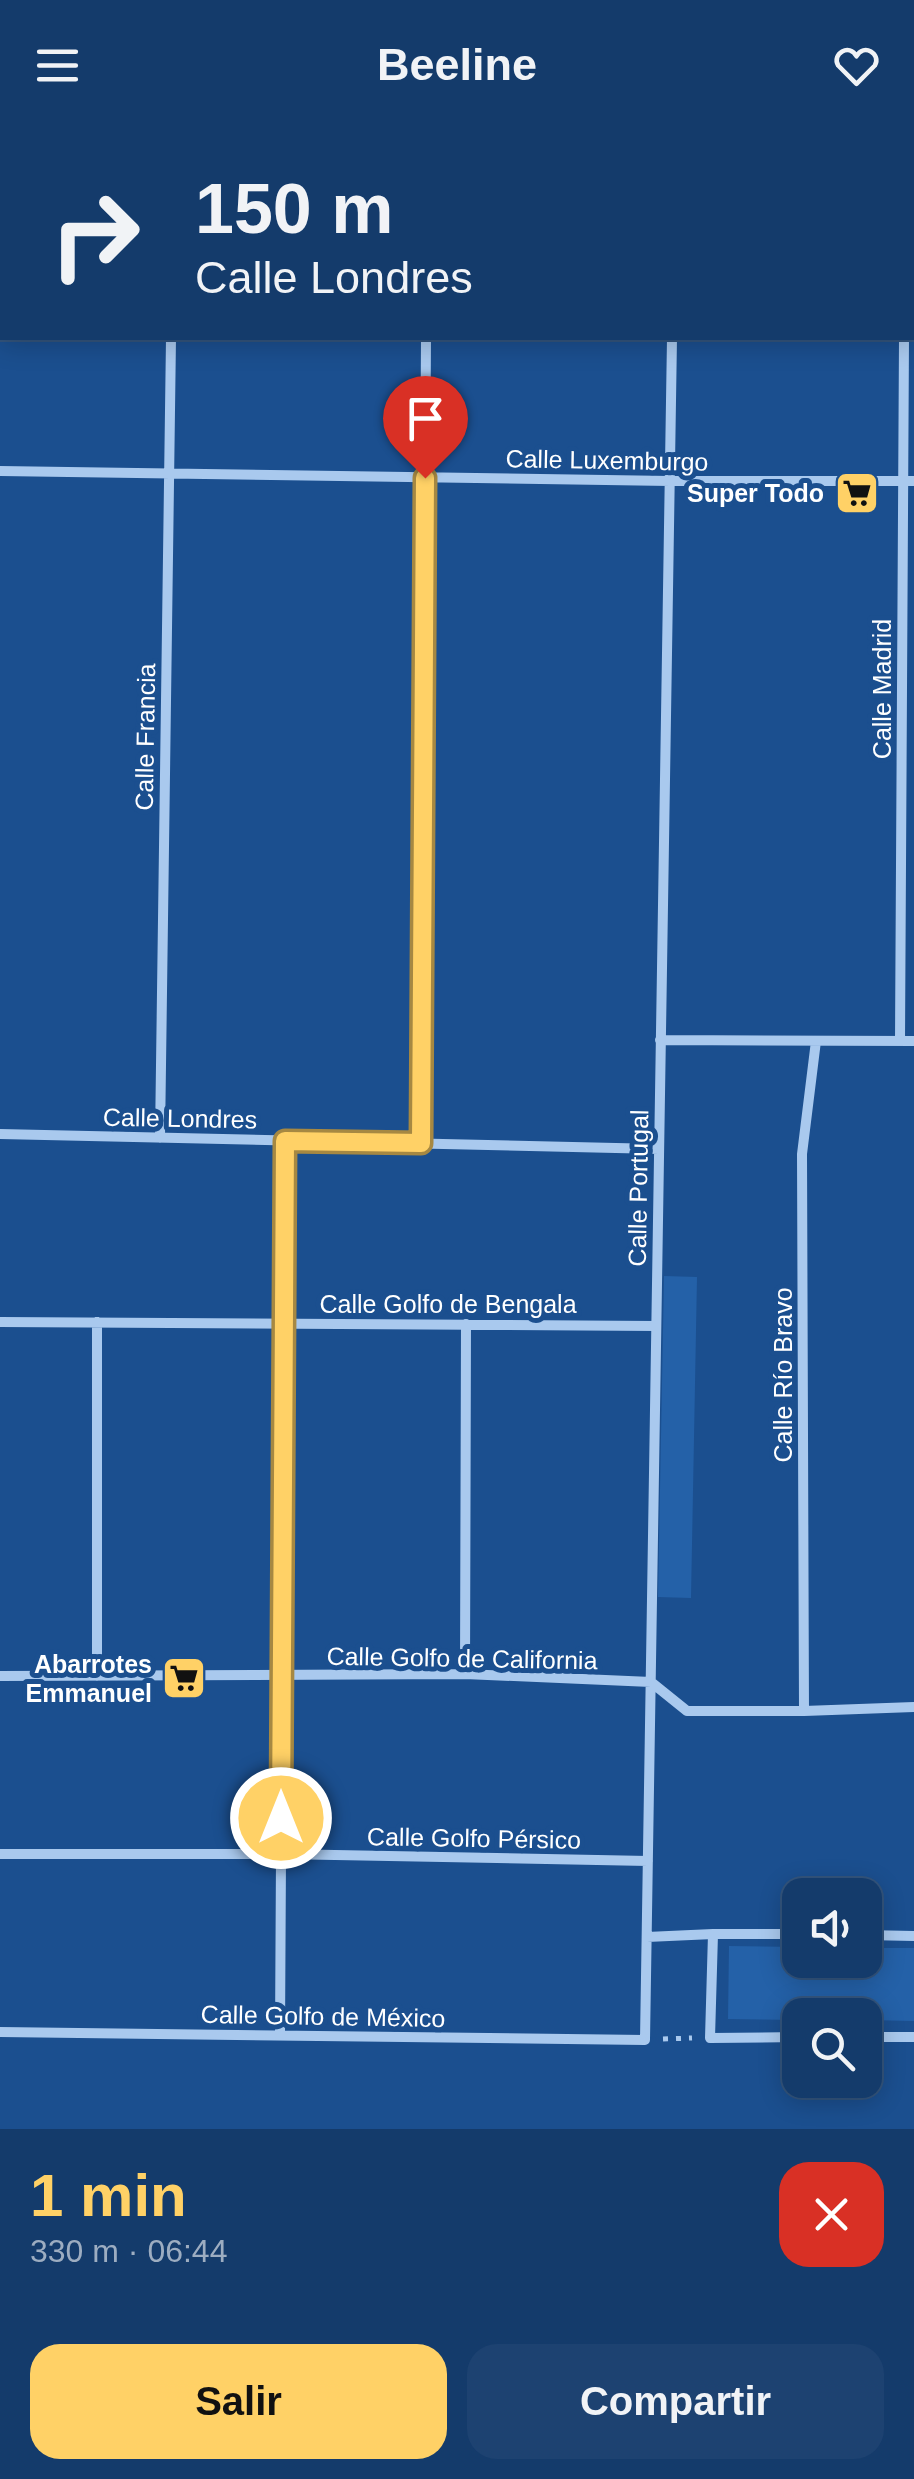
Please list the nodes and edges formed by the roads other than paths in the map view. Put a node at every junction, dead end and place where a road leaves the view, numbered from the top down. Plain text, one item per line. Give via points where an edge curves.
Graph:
1 (170, 340) edge
2 (426, 340) edge
3 (672, 340) edge
4 (904, 340) edge
5 (0, 470) edge
6 (169, 473) junction
7 (425, 478) junction
8 (670, 480) junction
9 (909, 482) edge
10 (660, 1040) junction
11 (816, 1041) junction
12 (900, 1041) junction
13 (914, 1041) edge
14 (0, 1134) edge
15 (160, 1138) junction
16 (285, 1141) junction
17 (421, 1143) junction
18 (659, 1149) junction
19 (0, 1322) edge
20 (97, 1322) junction
21 (284, 1323) junction
22 (466, 1324) junction
23 (656, 1326) junction
24 (466, 1674) junction
25 (282, 1675) junction
26 (0, 1676) edge
27 (97, 1676) junction
28 (650, 1682) junction
29 (914, 1707) edge
30 (804, 1711) junction
31 (0, 1854) edge
32 (281, 1854) junction
33 (648, 1861) junction
34 (713, 1934) junction
35 (782, 1934) edge
36 (882, 1935) edge
37 (914, 1936) edge
38 (646, 1937) junction
39 (0, 2032) edge
40 (280, 2035) junction
41 (882, 2037) edge
42 (914, 2037) edge
43 (782, 2038) edge
44 (645, 2040) joint

1 - 6 street, Calle Francia
2 - 7 street
3 - 8 street, Calle Portugal
4 - 9 street, Calle Madrid
5 - 6 street, Calle Luxemburgo
6 - 7 street, Calle Luxemburgo
6 - 15 street, Calle Francia
7 - 8 street, Calle Luxemburgo
7 - 17 street
8 - 9 street, Calle Luxemburgo
8 - 10 street, Calle Portugal
9 - 12 street, Calle Madrid
10 - 11 street
10 - 18 street, Calle Portugal
11 - 12 street
11 - 30 street, Calle Río Bravo via 802,1154
12 - 13 street
14 - 15 street, Calle Londres
15 - 16 street, Calle Londres
16 - 17 street, Calle Londres
16 - 21 street
17 - 18 street, Calle Londres
18 - 23 street, Calle Portugal
19 - 20 street, Calle Golfo de Bengala
20 - 21 street, Calle Golfo de Bengala
20 - 27 street
21 - 22 street, Calle Golfo de Bengala
21 - 25 street
22 - 23 street, Calle Golfo de Bengala
22 - 24 street
23 - 28 street, Calle Portugal
24 - 25 street, Calle Golfo de California
24 - 28 street, Calle Golfo de California
25 - 27 street, Calle Golfo de California
25 - 32 street
26 - 27 street, Calle Golfo de California
28 - 30 street via 687,1711
28 - 33 street, Calle Portugal
29 - 30 street
31 - 32 street, Calle Golfo Pérsico
32 - 33 street, Calle Golfo Pérsico
32 - 40 street
33 - 38 street, Calle Portugal
34 - 35 street
34 - 38 street
34 - 43 street via 710,2038
36 - 37 street
38 - 44 street, Calle Portugal
39 - 40 street, Calle Golfo de México
40 - 44 street, Calle Golfo de México
41 - 42 street

